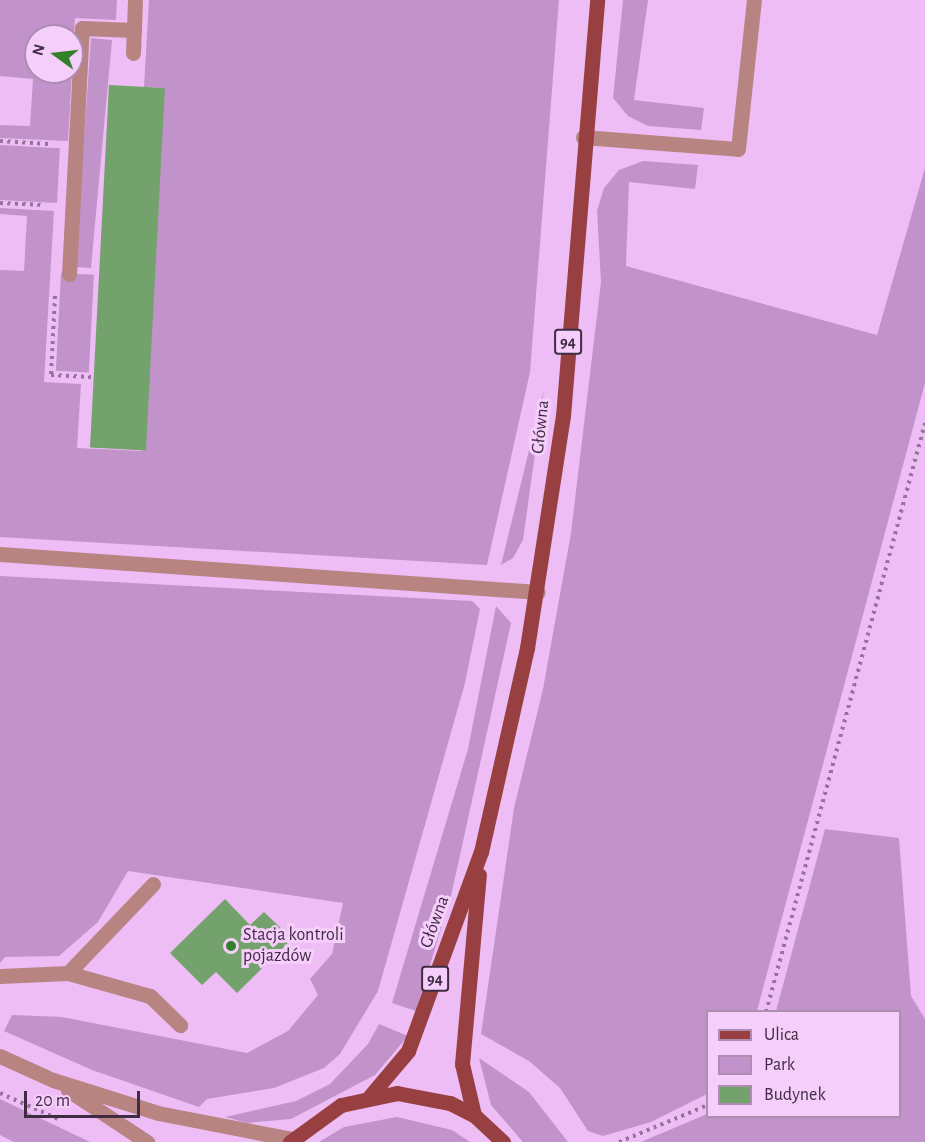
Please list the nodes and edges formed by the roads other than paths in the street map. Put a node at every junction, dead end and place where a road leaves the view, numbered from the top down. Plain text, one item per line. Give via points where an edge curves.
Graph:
1 (135, 0) edge
2 (597, 0) edge
3 (754, 0) edge
4 (134, 30) junction
5 (133, 53) dead end
6 (583, 137) junction
7 (69, 273) dead end
8 (0, 554) edge
9 (538, 592) junction
10 (481, 852) junction
11 (153, 884) dead end
12 (68, 973) junction
13 (0, 976) edge
14 (180, 1025) dead end
15 (0, 1056) edge
16 (53, 1080) junction
17 (370, 1096) junction
18 (474, 1115) junction
19 (291, 1140) edge
20 (147, 1142) edge
21 (503, 1142) edge

1 - 4 street
2 - 6 main road, Główna / 94
3 - 6 street via 738,149
4 - 5 street
4 - 7 street via 82,28
6 - 9 main road, Główna / 94 via 563,416
8 - 9 street
9 - 10 main road, Główna / 94
10 - 17 main road, Główna / 94 via 408,1050
10 - 18 main road, Główna / 94 via 462,1064
11 - 12 street
12 - 13 street
12 - 14 street via 150,996
15 - 16 street
16 - 19 street via 220,1129
16 - 20 street
17 - 18 main road via 424,1096
17 - 19 main road via 341,1105
18 - 21 main road

